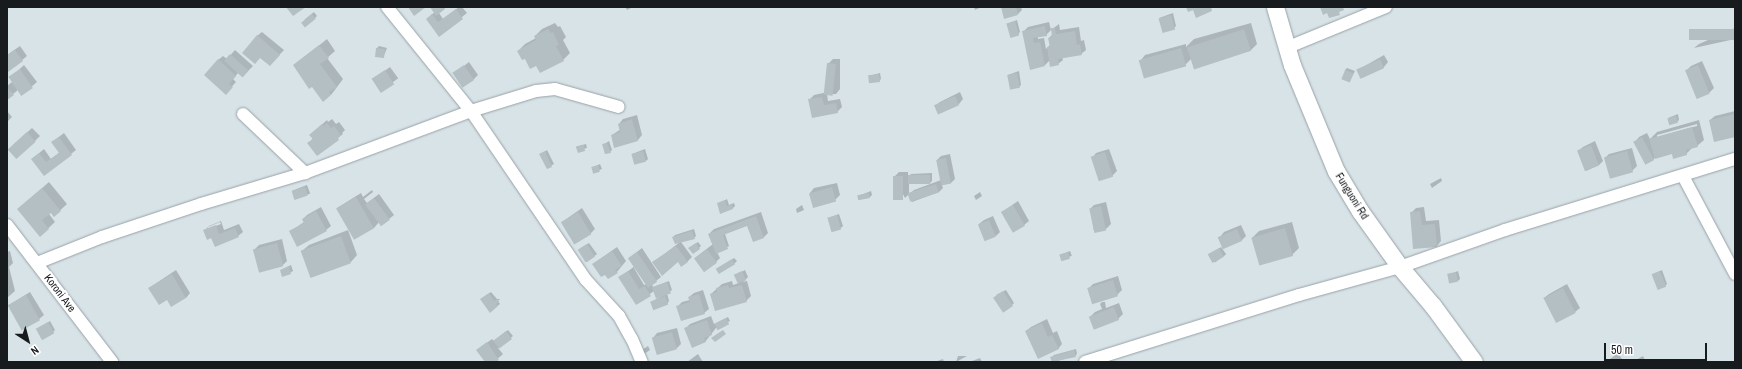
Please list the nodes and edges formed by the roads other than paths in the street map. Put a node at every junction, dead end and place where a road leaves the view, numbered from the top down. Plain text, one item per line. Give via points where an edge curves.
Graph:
1 (387, 7) edge
2 (1275, 7) edge
3 (1386, 7) edge
4 (1286, 48) junction
5 (619, 107) dead end
6 (471, 111) junction
7 (243, 114) dead end
8 (1735, 159) edge
9 (305, 173) junction
10 (1683, 176) junction
11 (7, 225) edge
12 (37, 263) junction
13 (1400, 267) junction
14 (1735, 274) edge
15 (112, 362) edge
16 (642, 362) edge
17 (1085, 362) edge
18 (1474, 362) edge

1 - 6 street
2 - 4 street, Funguoni Rd
3 - 4 street
4 - 13 street, Funguoni Rd via 1336,171
5 - 6 street via 555,89 536,91
6 - 9 street
6 - 16 street via 586,280 619,316
7 - 9 street
8 - 10 street
9 - 12 street via 102,237
10 - 13 street via 1505,230
10 - 14 street
11 - 12 street, Koroni Ave
12 - 15 street, Koroni Ave
13 - 17 street via 1299,295
13 - 18 street, Funguoni Rd via 1433,306

